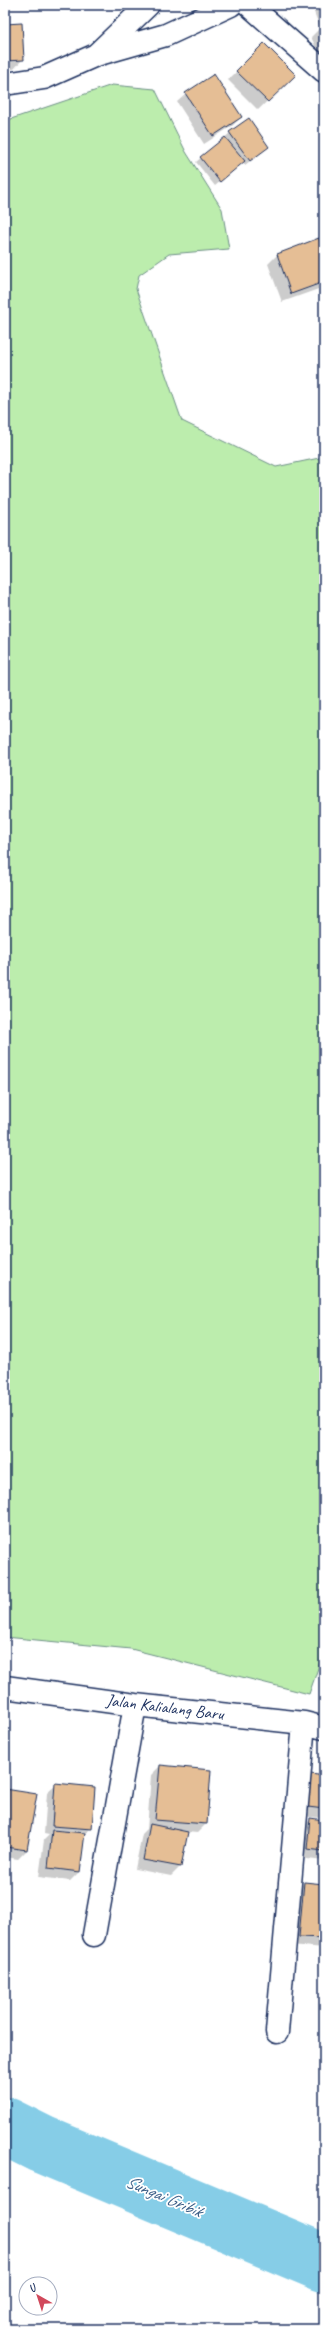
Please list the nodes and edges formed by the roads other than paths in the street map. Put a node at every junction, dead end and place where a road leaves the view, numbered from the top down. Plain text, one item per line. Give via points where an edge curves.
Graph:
1 (148, 5) edge
2 (231, 5) edge
3 (249, 5) edge
4 (96, 55) junction
5 (324, 71) edge
6 (5, 84) edge
7 (5, 1687) edge
8 (135, 1705) junction
9 (314, 1725) edge
10 (94, 1935) dead end
11 (277, 2032) dead end

1 - 4 street
2 - 4 street via 166,35
3 - 5 street
4 - 6 street via 44,78
7 - 8 street, Jalan Kalialang Baru
8 - 9 street, Jalan Kalialang Baru
8 - 10 street
9 - 11 street

